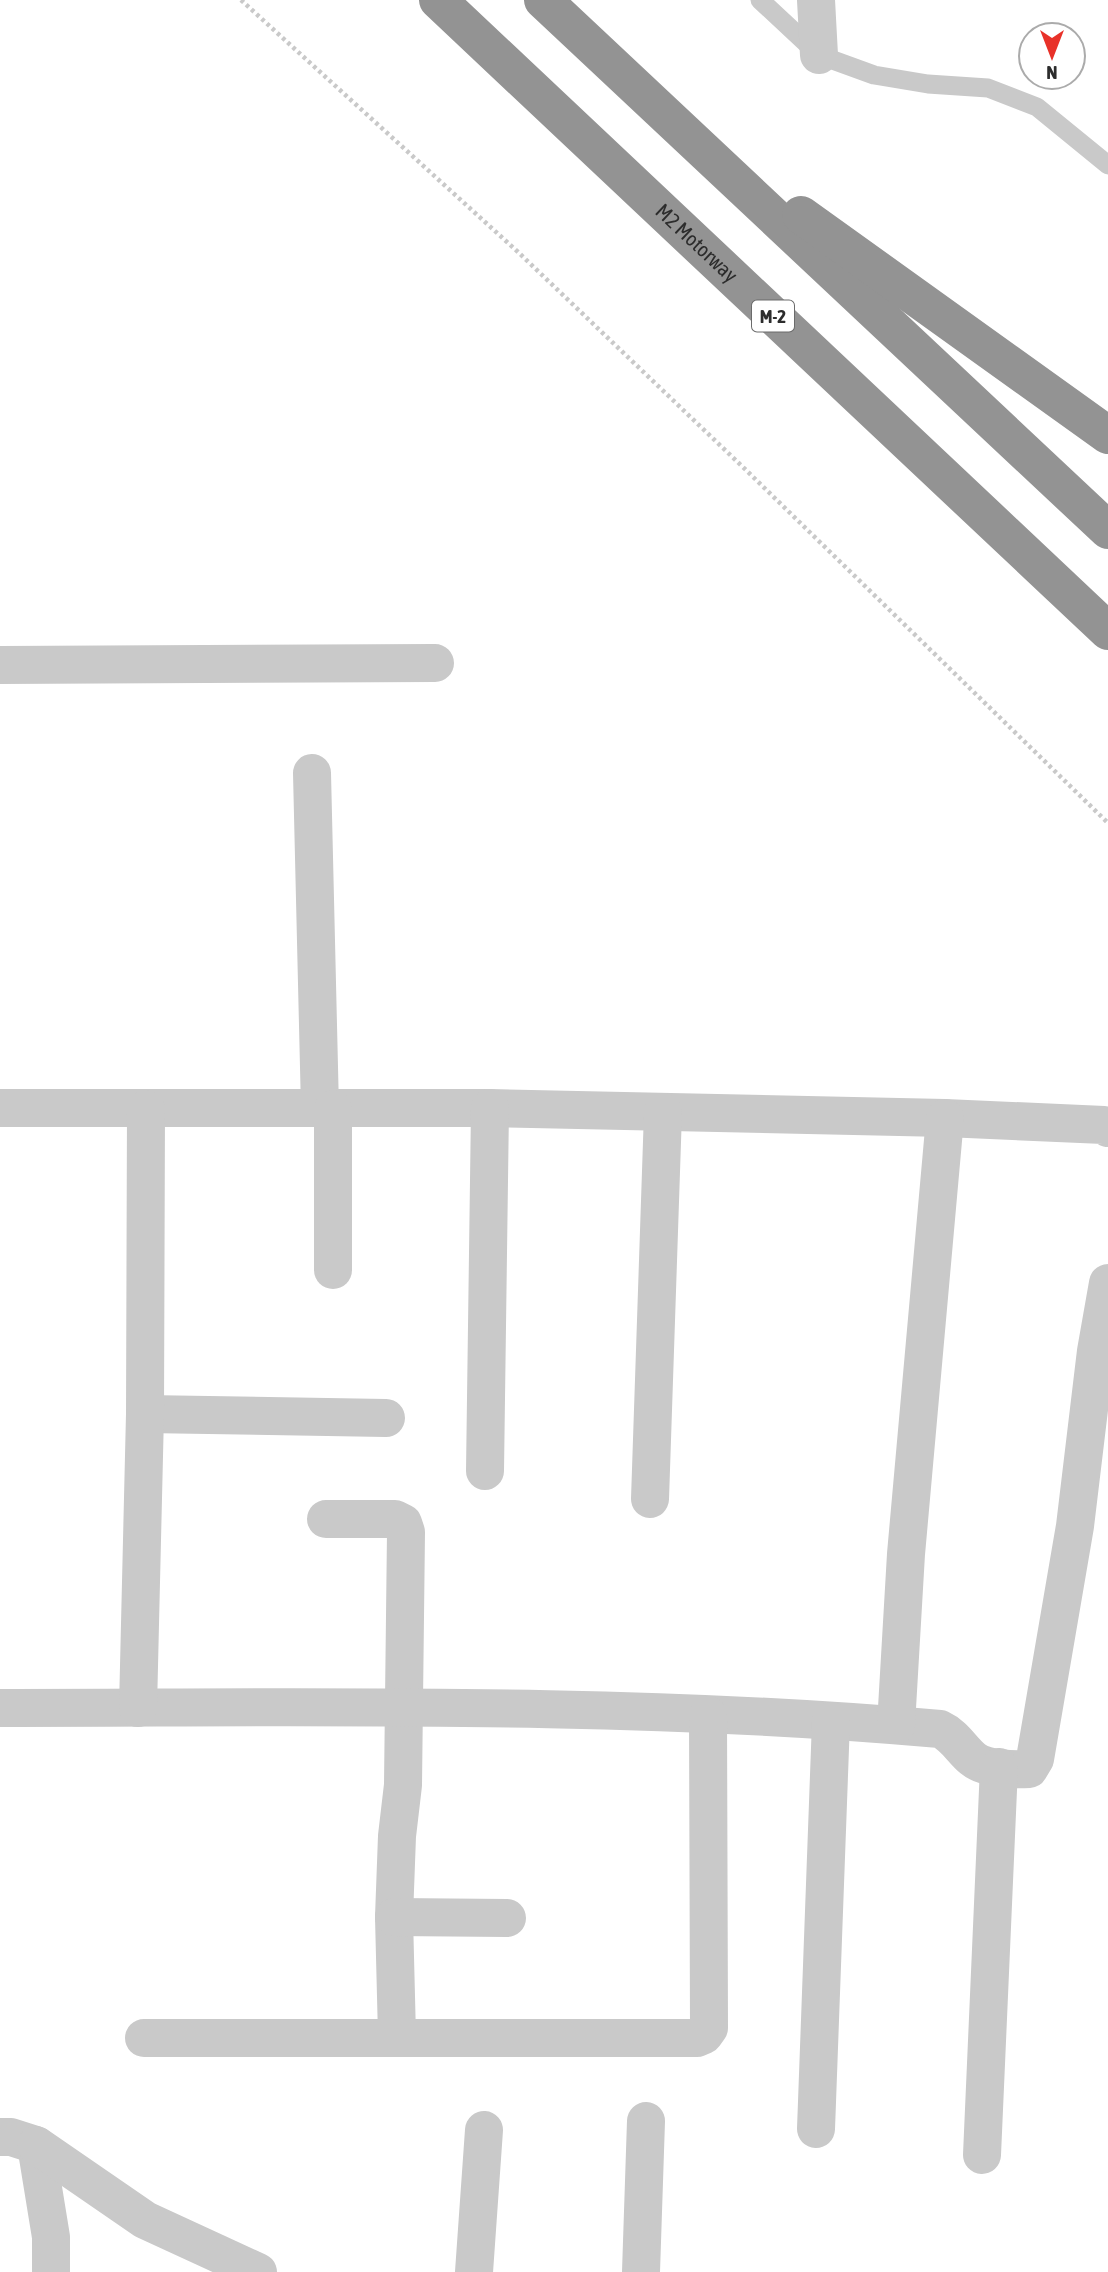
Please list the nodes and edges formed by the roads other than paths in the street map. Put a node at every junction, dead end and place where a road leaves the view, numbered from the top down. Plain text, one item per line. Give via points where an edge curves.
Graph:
1 (438, 0) edge
2 (543, 0) edge
3 (760, 0) edge
4 (816, 0) edge
5 (819, 55) junction
6 (661, 112) junction
7 (1108, 165) edge
8 (1108, 435) edge
9 (1108, 530) edge
10 (1108, 631) edge
11 (435, 663) dead end
12 (0, 665) edge
13 (312, 773) dead end
14 (0, 1108) edge
15 (490, 1108) junction
16 (146, 1109) junction
17 (326, 1109) junction
18 (663, 1112) junction
19 (945, 1118) junction
20 (1108, 1128) edge
21 (333, 1270) dead end
22 (1108, 1283) edge
23 (145, 1414) junction
24 (386, 1418) dead end
25 (485, 1471) dead end
26 (650, 1499) dead end
27 (326, 1519) dead end
28 (405, 1706) junction
29 (0, 1708) edge
30 (138, 1708) junction
31 (708, 1715) junction
32 (831, 1721) junction
33 (896, 1725) junction
34 (999, 1766) junction
35 (394, 1917) junction
36 (507, 1917) dead end
37 (397, 2036) junction
38 (144, 2038) dead end
39 (646, 2121) dead end
40 (816, 2129) dead end
41 (484, 2130) dead end
42 (18, 2141) edge
43 (982, 2155) dead end
44 (51, 2272) edge
45 (258, 2272) edge
46 (474, 2272) edge
47 (641, 2272) edge

1 - 10 highway, M2 Motorway / M-2
2 - 6 highway
3 - 5 lane
4 - 5 street
5 - 7 lane via 874,75 988,88 1037,107
6 - 8 highway
6 - 9 highway
11 - 12 street
13 - 17 street
14 - 16 street
15 - 17 street
15 - 18 street
15 - 25 street
16 - 17 street
16 - 23 street
17 - 21 street
18 - 19 street
18 - 26 street
19 - 20 street
19 - 33 street via 906,1554
22 - 34 street via 1075,1526 1035,1759 1028,1769
23 - 24 street
23 - 30 street
27 - 28 street via 395,1519 404,1523
28 - 30 street
28 - 31 street
28 - 35 street
29 - 30 street
31 - 32 street
31 - 37 street via 709,2028 704,2035
32 - 33 street
32 - 40 street
33 - 34 street via 940,1729 951,1734 973,1759
34 - 43 street
35 - 36 street
35 - 37 street
37 - 38 street
39 - 47 street
41 - 46 street
42 - 44 street via 51,2237
42 - 45 street via 145,2220

